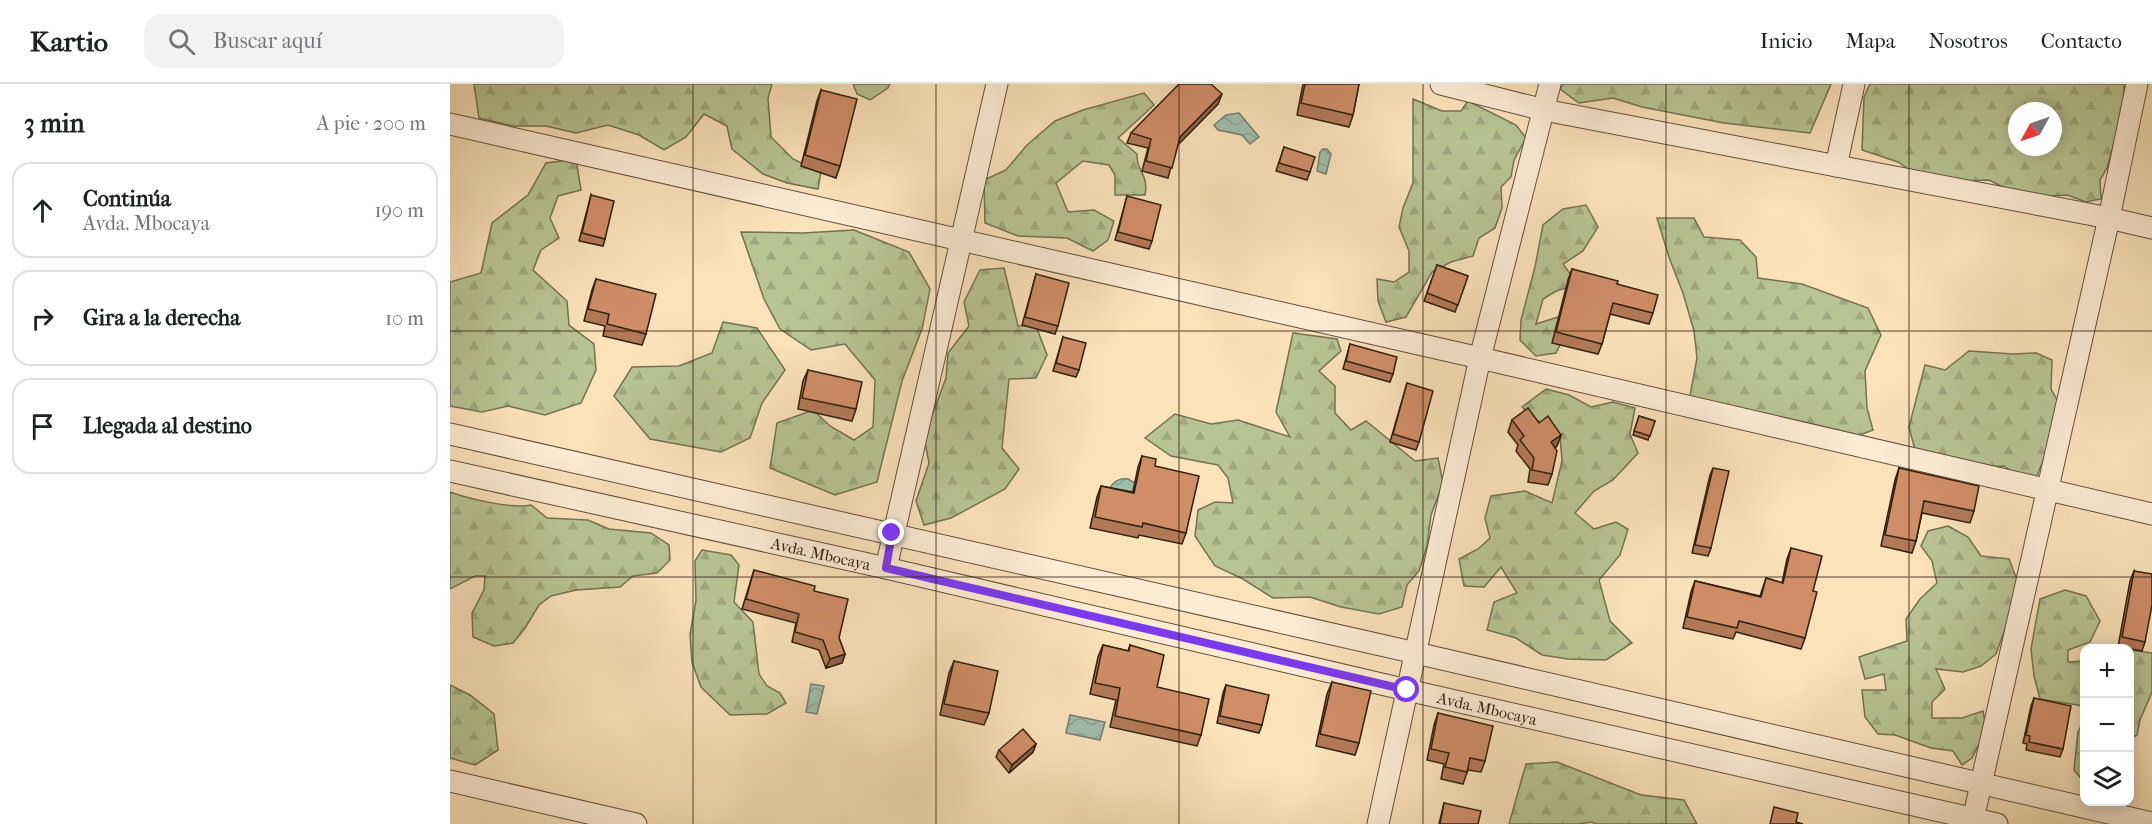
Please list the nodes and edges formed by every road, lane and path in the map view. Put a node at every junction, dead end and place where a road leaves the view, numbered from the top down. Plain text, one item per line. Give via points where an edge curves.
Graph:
1 (997, 84) edge
2 (1441, 84) edge
3 (1550, 84) edge
4 (1854, 84) edge
5 (2137, 84) edge
6 (1544, 110) junction
7 (450, 124) edge
8 (1836, 166) junction
9 (2109, 218) junction
10 (2152, 228) edge
11 (960, 239) junction
12 (1480, 358) junction
13 (450, 434) edge
14 (450, 471) edge
15 (2048, 490) junction
16 (2152, 514) edge
17 (892, 533) junction
18 (886, 568) junction
19 (1416, 653) junction
20 (1407, 690) junction
21 (450, 781) edge
22 (1983, 782) junction
23 (1973, 821) edge
24 (2152, 823) edge
25 (636, 824) edge
26 (1378, 824) edge
27 (1997, 824) edge

1 - 11 street
2 - 6 street
3 - 6 street
4 - 8 street
5 - 9 street
6 - 8 street
6 - 12 street
7 - 11 street
8 - 9 street
9 - 10 street
9 - 15 street
11 - 12 street
11 - 17 street
12 - 15 street
12 - 19 street
13 - 17 street
14 - 18 street, Avda. Mbocaya
15 - 16 street
15 - 22 street
17 - 18 street
17 - 19 street
18 - 20 street, Avda. Mbocaya
19 - 20 street
19 - 22 street
20 - 23 street, Avda. Mbocaya
20 - 26 street
21 - 25 street
22 - 23 street
22 - 24 street
23 - 27 street, Avda. Mbocaya

